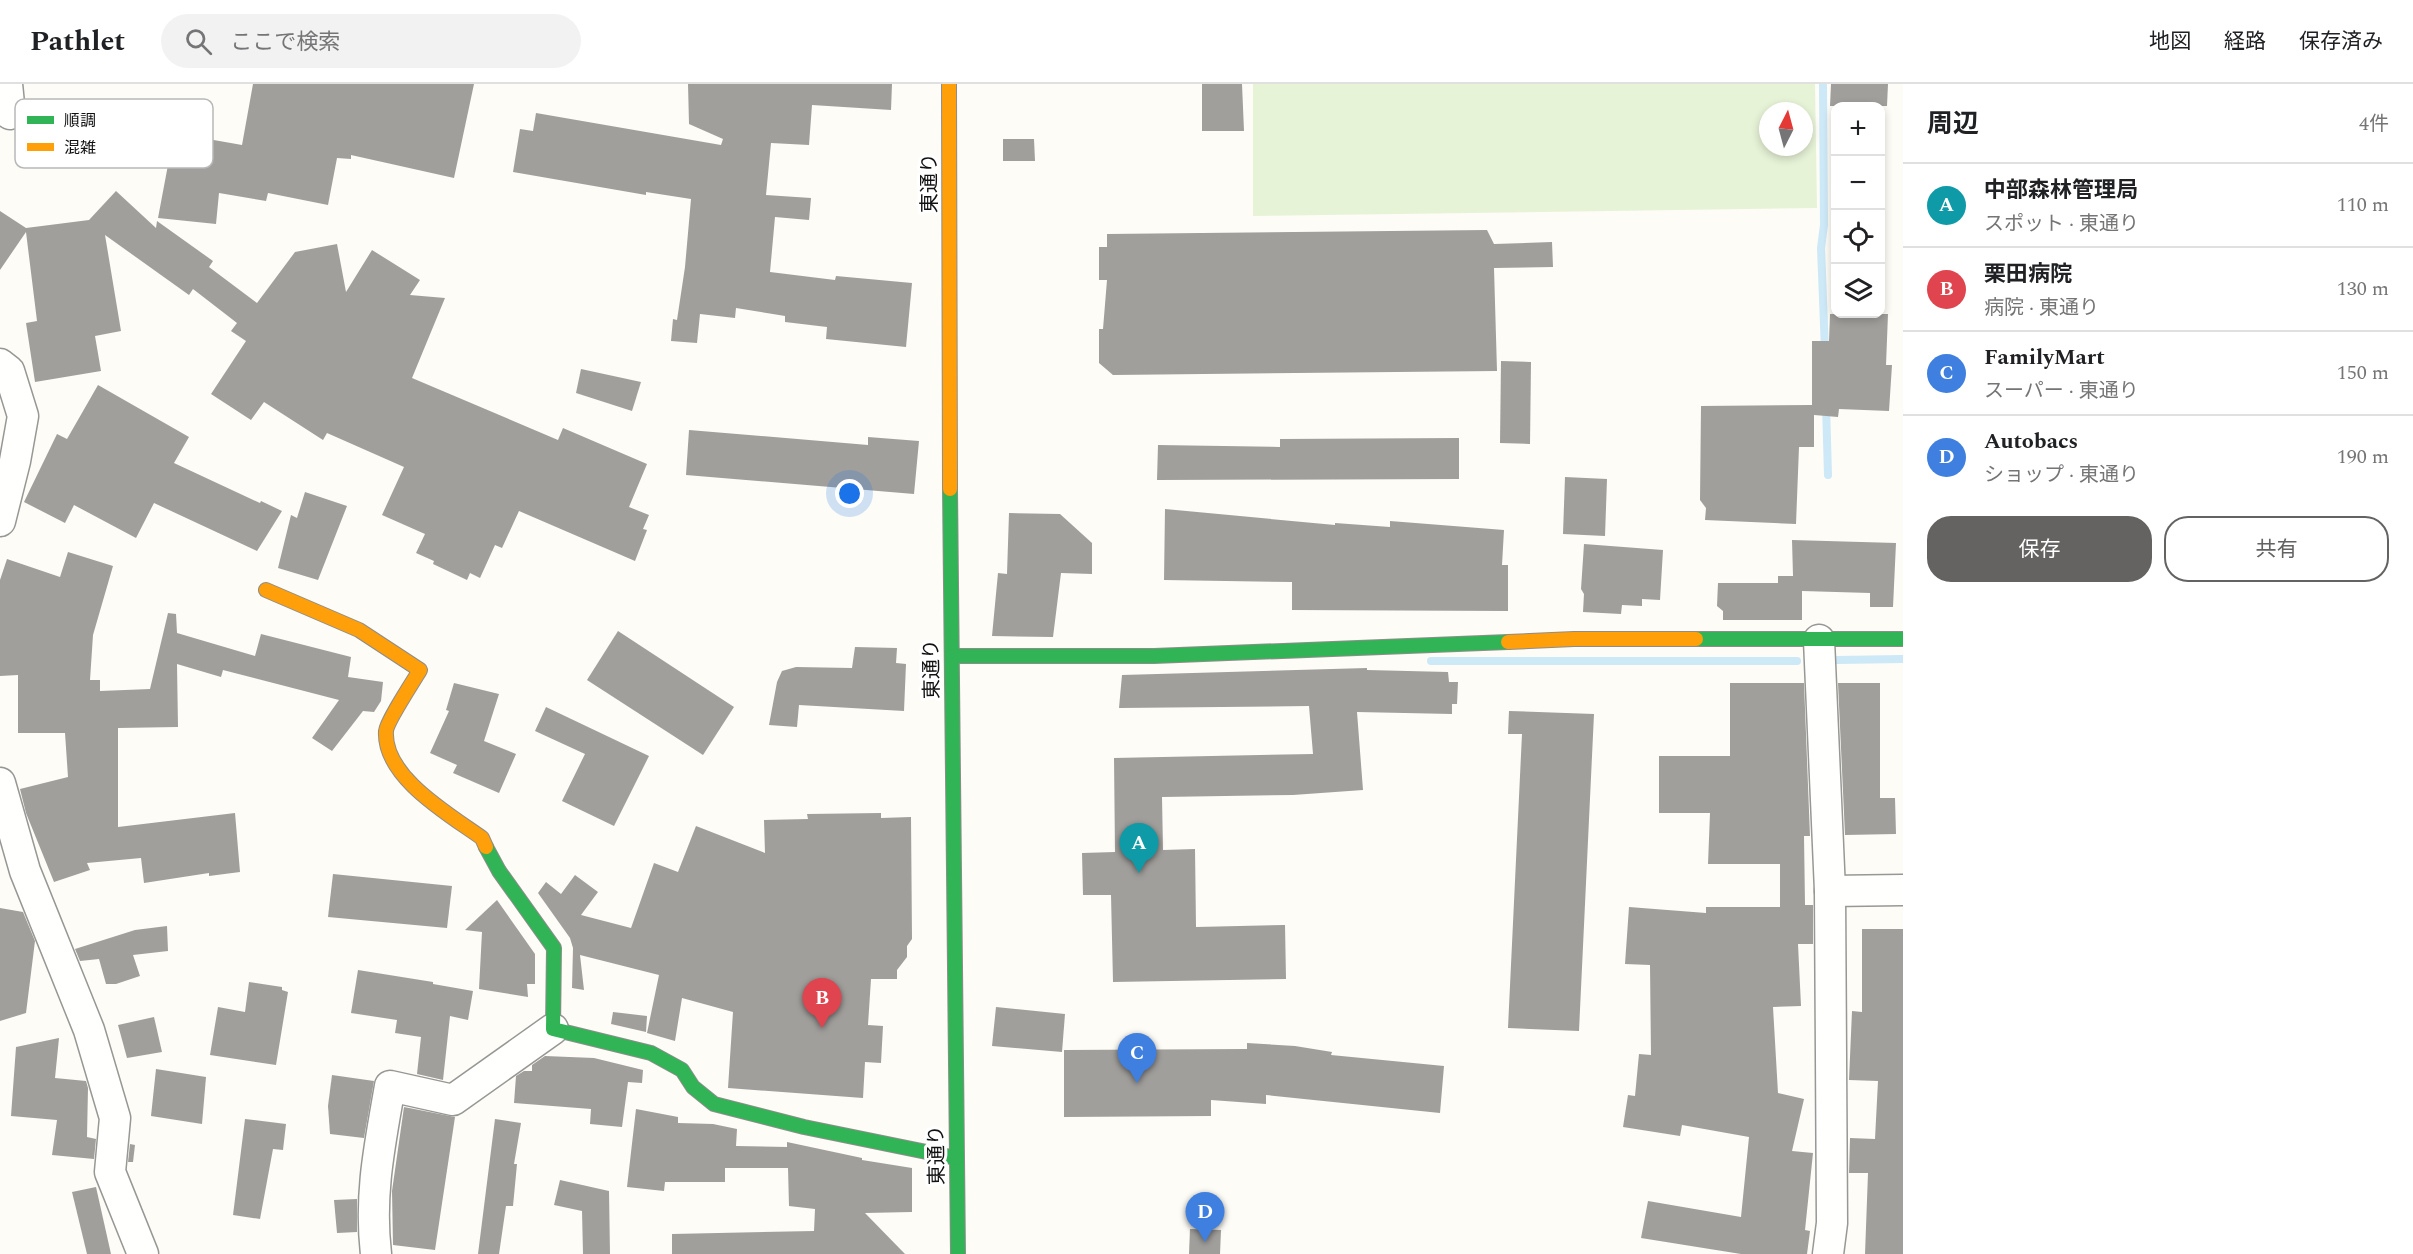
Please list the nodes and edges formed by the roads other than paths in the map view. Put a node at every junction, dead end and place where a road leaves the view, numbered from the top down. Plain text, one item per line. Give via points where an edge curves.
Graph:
1 (8, 84) edge
2 (949, 84) edge
3 (10, 114) dead end
4 (0, 364) edge
5 (0, 521) edge
6 (266, 590) dead end
7 (1903, 639) edge
8 (1819, 640) junction
9 (952, 656) junction
10 (0, 783) edge
11 (1903, 890) edge
12 (1830, 891) junction
13 (553, 1029) junction
14 (956, 1158) junction
15 (143, 1254) edge
16 (376, 1254) edge
17 (958, 1254) edge
18 (1828, 1254) edge

1 - 3 street
2 - 9 street, 東通り
4 - 5 street via 9,371 23,416
6 - 13 street via 359,630 420,670 386,729 388,752 412,788 482,838 499,871 554,948
7 - 8 street
8 - 9 street via 1574,639 1154,656
8 - 12 street
9 - 14 street, 東通り
10 - 15 street via 25,871 89,1030 115,1119 110,1172
11 - 12 street
12 - 18 street via 1832,1223
13 - 14 street via 651,1053 682,1071 693,1087 714,1104
13 - 16 street via 453,1100 390,1086 374,1181 372,1223
14 - 17 street, 東通り

